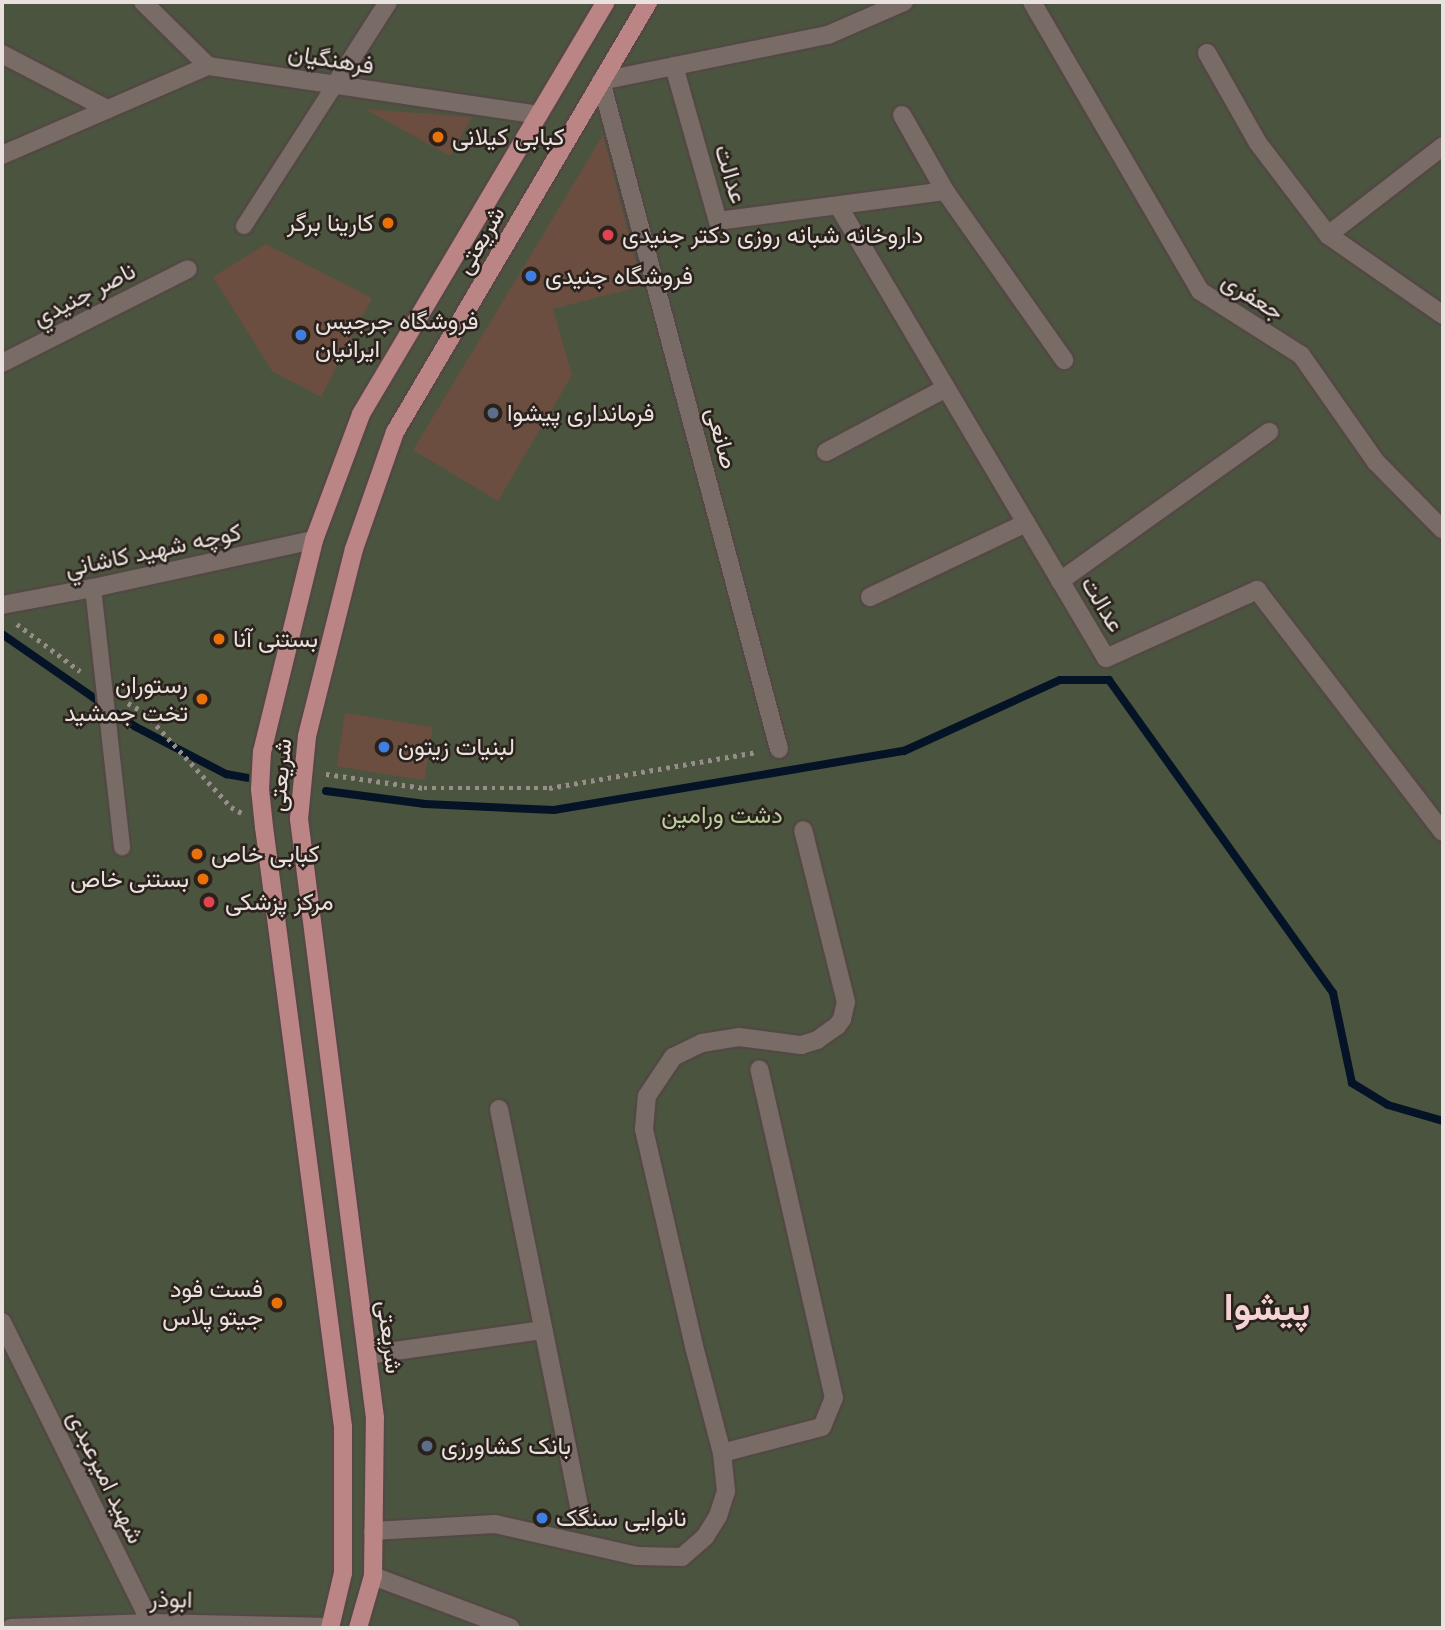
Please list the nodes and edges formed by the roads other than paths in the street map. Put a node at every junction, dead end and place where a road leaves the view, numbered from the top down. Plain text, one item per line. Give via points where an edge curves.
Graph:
1 (142, 2) edge
2 (388, 2) edge
3 (606, 2) edge
4 (648, 2) edge
5 (905, 2) edge
6 (1032, 2) edge
7 (1207, 53) dead end
8 (2, 54) edge
9 (208, 66) junction
10 (674, 66) junction
11 (601, 81) junction
12 (334, 85) junction
13 (107, 109) junction
14 (538, 115) junction
15 (902, 115) dead end
16 (1443, 146) edge
17 (2, 155) edge
18 (945, 191) junction
19 (839, 207) junction
20 (244, 226) dead end
21 (1328, 235) junction
22 (188, 269) dead end
23 (1443, 315) edge
24 (1063, 359) dead end
25 (2, 363) edge
26 (946, 388) junction
27 (1269, 432) dead end
28 (826, 452) dead end
29 (1026, 523) junction
30 (1443, 530) edge
31 (314, 540) junction
32 (1060, 581) junction
33 (93, 588) junction
34 (870, 597) dead end
35 (2, 605) edge
36 (779, 748) road end
37 (803, 830) dead end
38 (1443, 832) edge
39 (122, 847) dead end
40 (758, 1069) dead end
41 (499, 1109) dead end
42 (2, 1322) edge
43 (544, 1329) junction
44 (367, 1355) junction
45 (10, 1357) edge
46 (722, 1453) junction
47 (581, 1515) dead end
48 (373, 1531) junction
49 (373, 1576) junction
50 (151, 1623) junction
51 (11, 1628) edge
52 (330, 1628) edge
53 (358, 1628) edge
54 (511, 1628) edge

1 - 9 street
2 - 12 street
3 - 14 main road, شریعتی
4 - 11 main road, شریعتی
5 - 10 street via 828,35
6 - 30 street, جعفری via 1200,291 1301,355 1376,462
7 - 21 street via 1258,143
8 - 13 street
9 - 12 street, فرهنگیان
9 - 13 street
10 - 11 street
10 - 19 street, عدالت via 718,221
11 - 36 street, صانعی
11 - 44 main road, شریعتی via 395,432 354,549 307,736 299,819
12 - 14 street, فرهنگیان
12 - 20 lane
13 - 17 street
14 - 31 main road, شریعتی via 361,414
15 - 18 street
16 - 21 street
18 - 19 street, عدالت
18 - 24 street
19 - 26 street, عدالت
21 - 23 street
22 - 25 street, ناصر جنيدي
26 - 28 street
26 - 29 street, عدالت
27 - 32 street
29 - 32 street, عدالت
29 - 34 street
31 - 33 street, كوچه شهيد كاشاني
31 - 52 main road, شریعتی via 262,752 260,789 343,1427 343,1573
32 - 38 street, عدالت via 1105,658 1257,590
33 - 35 street, كوچه شهيد كاشاني
33 - 39 lane
37 - 46 street via 846,1002 842,1019 817,1041 800,1045 739,1037 702,1043 673,1057 647,1096 644,1129
40 - 46 street via 834,1398 822,1427
41 - 43 street
42 - 45 street, شهید امیرعبدی
43 - 44 street
43 - 47 street
44 - 48 main road, شریعتی via 375,1418
45 - 50 street, شهید امیرعبدی
46 - 48 street via 726,1491 718,1516 705,1537 682,1557 638,1556 495,1524
48 - 49 main road, شریعتی
49 - 53 main road, شریعتی
49 - 54 street
50 - 51 street, ابوذر
50 - 52 street, ابوذر

